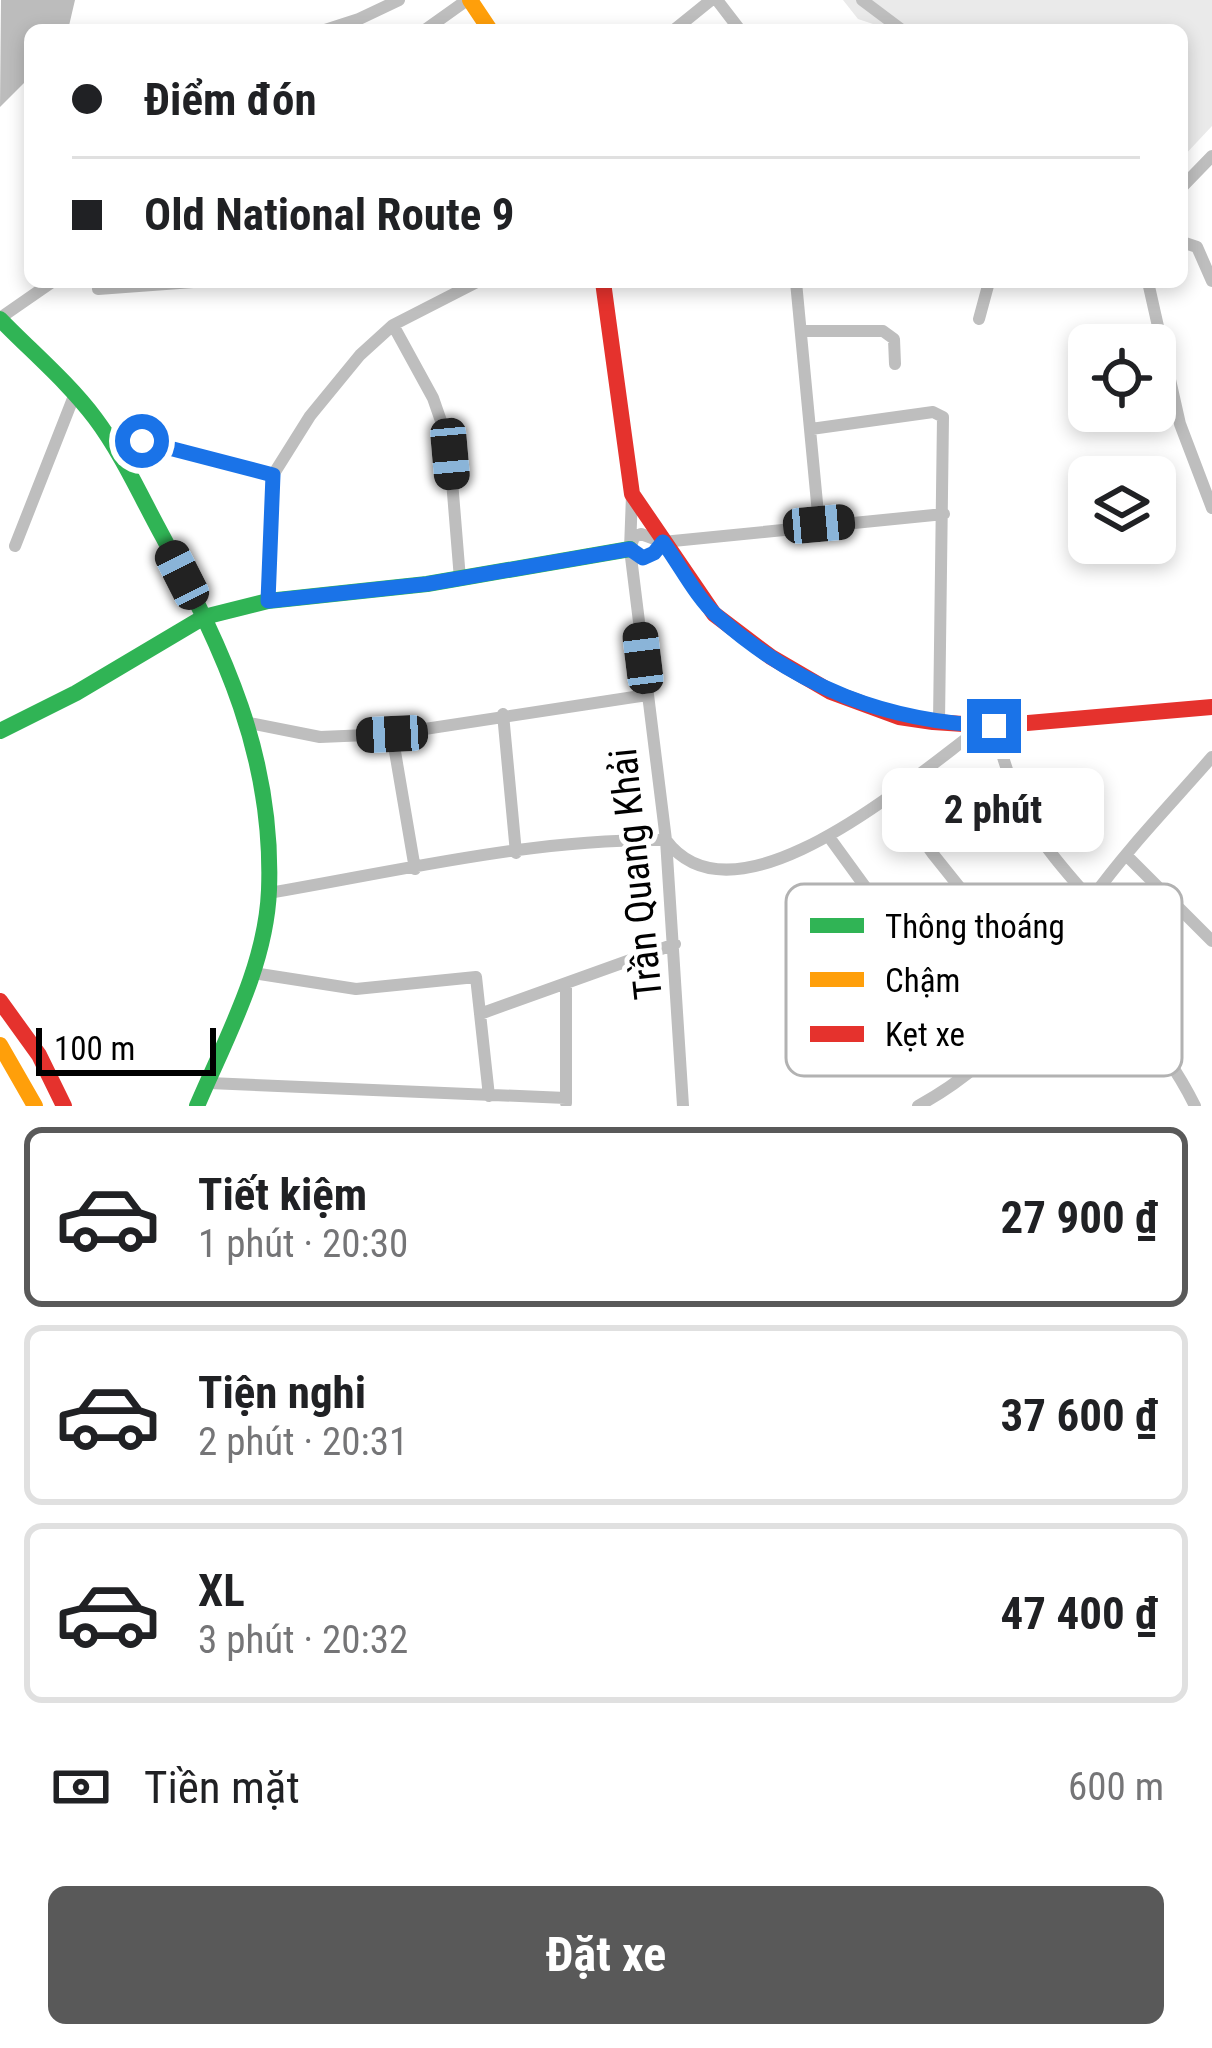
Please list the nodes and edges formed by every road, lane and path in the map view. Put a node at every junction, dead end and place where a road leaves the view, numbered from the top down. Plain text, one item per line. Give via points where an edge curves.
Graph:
1 (399, 0) edge
2 (469, 0) edge
3 (714, 0) edge
4 (862, 0) edge
5 (345, 24) edge
6 (434, 24) edge
7 (682, 24) edge
8 (735, 24) edge
9 (894, 24) edge
10 (1212, 156) edge
11 (1188, 182) edge
12 (1188, 244) edge
13 (1212, 281) edge
14 (44, 288) edge
15 (112, 288) edge
16 (465, 288) edge
17 (604, 288) edge
18 (797, 288) edge
19 (987, 288) edge
20 (1149, 288) edge
21 (98, 289) dead end
22 (0, 319) edge
23 (979, 320) dead end
24 (393, 325) junction
25 (802, 332) junction
26 (895, 364) dead end
27 (74, 396) junction
28 (811, 429) junction
29 (104, 431) junction
30 (273, 475) junction
31 (632, 494) junction
32 (1212, 508) edge
33 (944, 514) junction
34 (819, 524) junction
35 (663, 542) junction
36 (15, 546) dead end
37 (630, 549) junction
38 (460, 579) junction
39 (268, 601) junction
40 (204, 617) junction
41 (647, 694) junction
42 (1212, 707) edge
43 (503, 714) junction
44 (940, 722) junction
45 (249, 723) junction
46 (989, 726) junction
47 (0, 731) edge
48 (392, 734) junction
49 (1212, 758) edge
50 (890, 792) junction
51 (829, 837) junction
52 (666, 840) junction
53 (516, 853) junction
54 (1126, 855) junction
55 (415, 869) junction
56 (863, 884) edge
57 (957, 884) edge
58 (1078, 884) edge
59 (1102, 884) edge
60 (1155, 884) edge
61 (269, 892) junction
62 (1182, 911) edge
63 (1212, 941) edge
64 (675, 944) junction
65 (253, 973) junction
66 (566, 985) junction
67 (0, 1001) edge
68 (480, 1014) junction
69 (0, 1046) edge
70 (963, 1076) edge
71 (1180, 1076) edge
72 (209, 1083) junction
73 (489, 1096) junction
74 (566, 1102) edge
75 (63, 1103) edge
76 (37, 1106) edge
77 (197, 1106) edge
78 (683, 1106) edge
79 (918, 1106) edge
80 (1195, 1106) edge

1 - 5 street
2 - 6 street
3 - 7 street
3 - 8 street
4 - 9 street
10 - 11 street
12 - 13 street
14 - 22 street
15 - 21 street
16 - 24 street
17 - 31 street
18 - 25 street
19 - 23 street
20 - 32 street via 1180,424
22 - 27 street
24 - 30 street via 330,388
24 - 38 street via 449,444
25 - 26 street via 883,331 894,339
25 - 28 street
27 - 29 street
27 - 36 street
28 - 33 street via 940,414
28 - 34 street
29 - 30 street
29 - 40 street
30 - 39 street
31 - 35 street
31 - 37 street, Trần Quang Khải
33 - 34 street
33 - 44 street
34 - 35 street
35 - 37 street via 641,535
35 - 44 street via 715,614 771,657 831,692 899,717
37 - 38 street
37 - 41 street, Trần Quang Khải
38 - 39 street
39 - 40 street
40 - 45 street
40 - 47 street
41 - 43 street
41 - 52 street, Trần Quang Khải
42 - 46 street
43 - 48 street
43 - 53 street
44 - 46 street
45 - 48 street via 320,737
45 - 61 street
46 - 50 street
46 - 58 street via 1028,823
48 - 55 street
49 - 54 street
50 - 51 street
50 - 57 street
51 - 52 street via 746,869 718,870 679,857
51 - 56 street
52 - 53 street
52 - 64 street, Trần Quang Khải
53 - 55 street
54 - 59 street
54 - 60 street
55 - 61 street
61 - 65 street
62 - 63 street
64 - 66 street
64 - 78 street, Trần Quang Khải
65 - 68 street via 368,989 476,976
65 - 72 street
66 - 68 street
66 - 74 street
67 - 75 street
68 - 73 street
69 - 76 street
70 - 79 street
71 - 80 street
72 - 73 street
72 - 77 street
73 - 74 street
75 - 76 street

